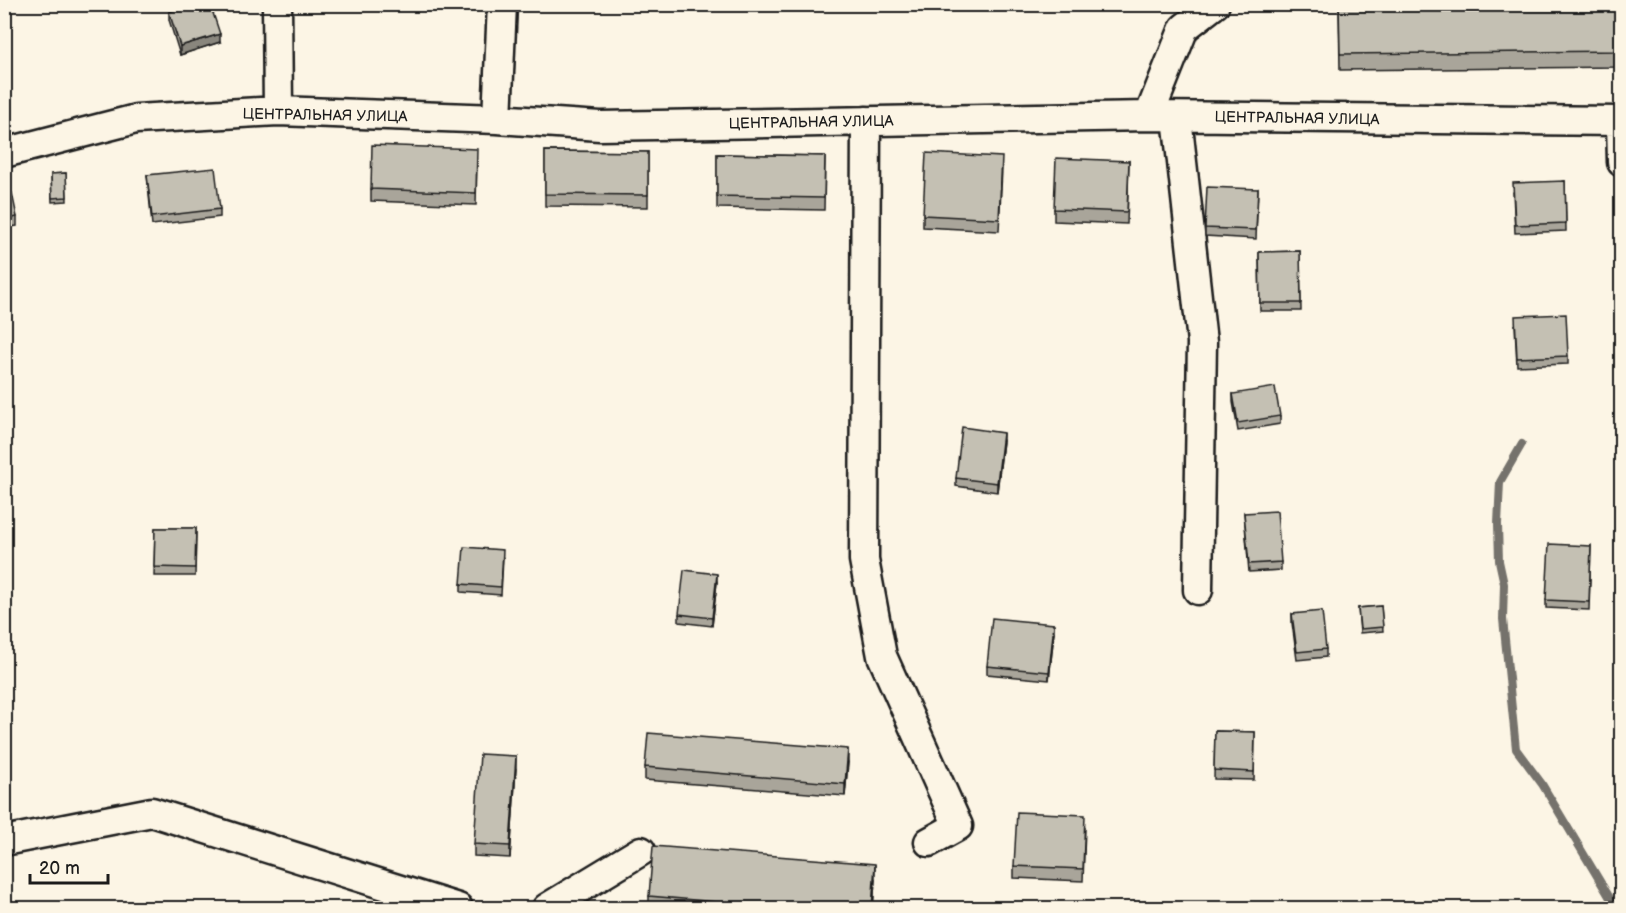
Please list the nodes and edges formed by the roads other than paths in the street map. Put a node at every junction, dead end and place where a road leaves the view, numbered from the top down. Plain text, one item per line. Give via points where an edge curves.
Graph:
1 (277, 4) edge
2 (502, 4) edge
3 (1215, 4) edge
4 (278, 111) junction
5 (1149, 116) junction
6 (1177, 117) junction
7 (497, 119) junction
8 (866, 121) junction
9 (1621, 121) edge
10 (4, 153) edge
11 (1622, 162) edge
12 (1198, 590) dead end
13 (4, 842) edge
14 (929, 842) dead end
15 (641, 851) dead end
16 (458, 909) edge
17 (547, 909) edge

1 - 4 street
2 - 7 street
3 - 5 street via 1184,28
4 - 7 street, ЦЕНТРАЛЬНАЯ УЛИЦА
4 - 10 street, ЦЕНТРАЛЬНАЯ УЛИЦА via 136,119
5 - 6 street, ЦЕНТРАЛЬНАЯ УЛИЦА
5 - 8 street, ЦЕНТРАЛЬНАЯ УЛИЦА
6 - 9 street, ЦЕНТРАЛЬНАЯ УЛИЦА
6 - 12 street via 1202,342
7 - 8 street, ЦЕНТРАЛЬНАЯ УЛИЦА via 600,126
8 - 14 street via 864,560 882,656 958,826
9 - 11 street
13 - 16 street via 152,812
15 - 17 street

